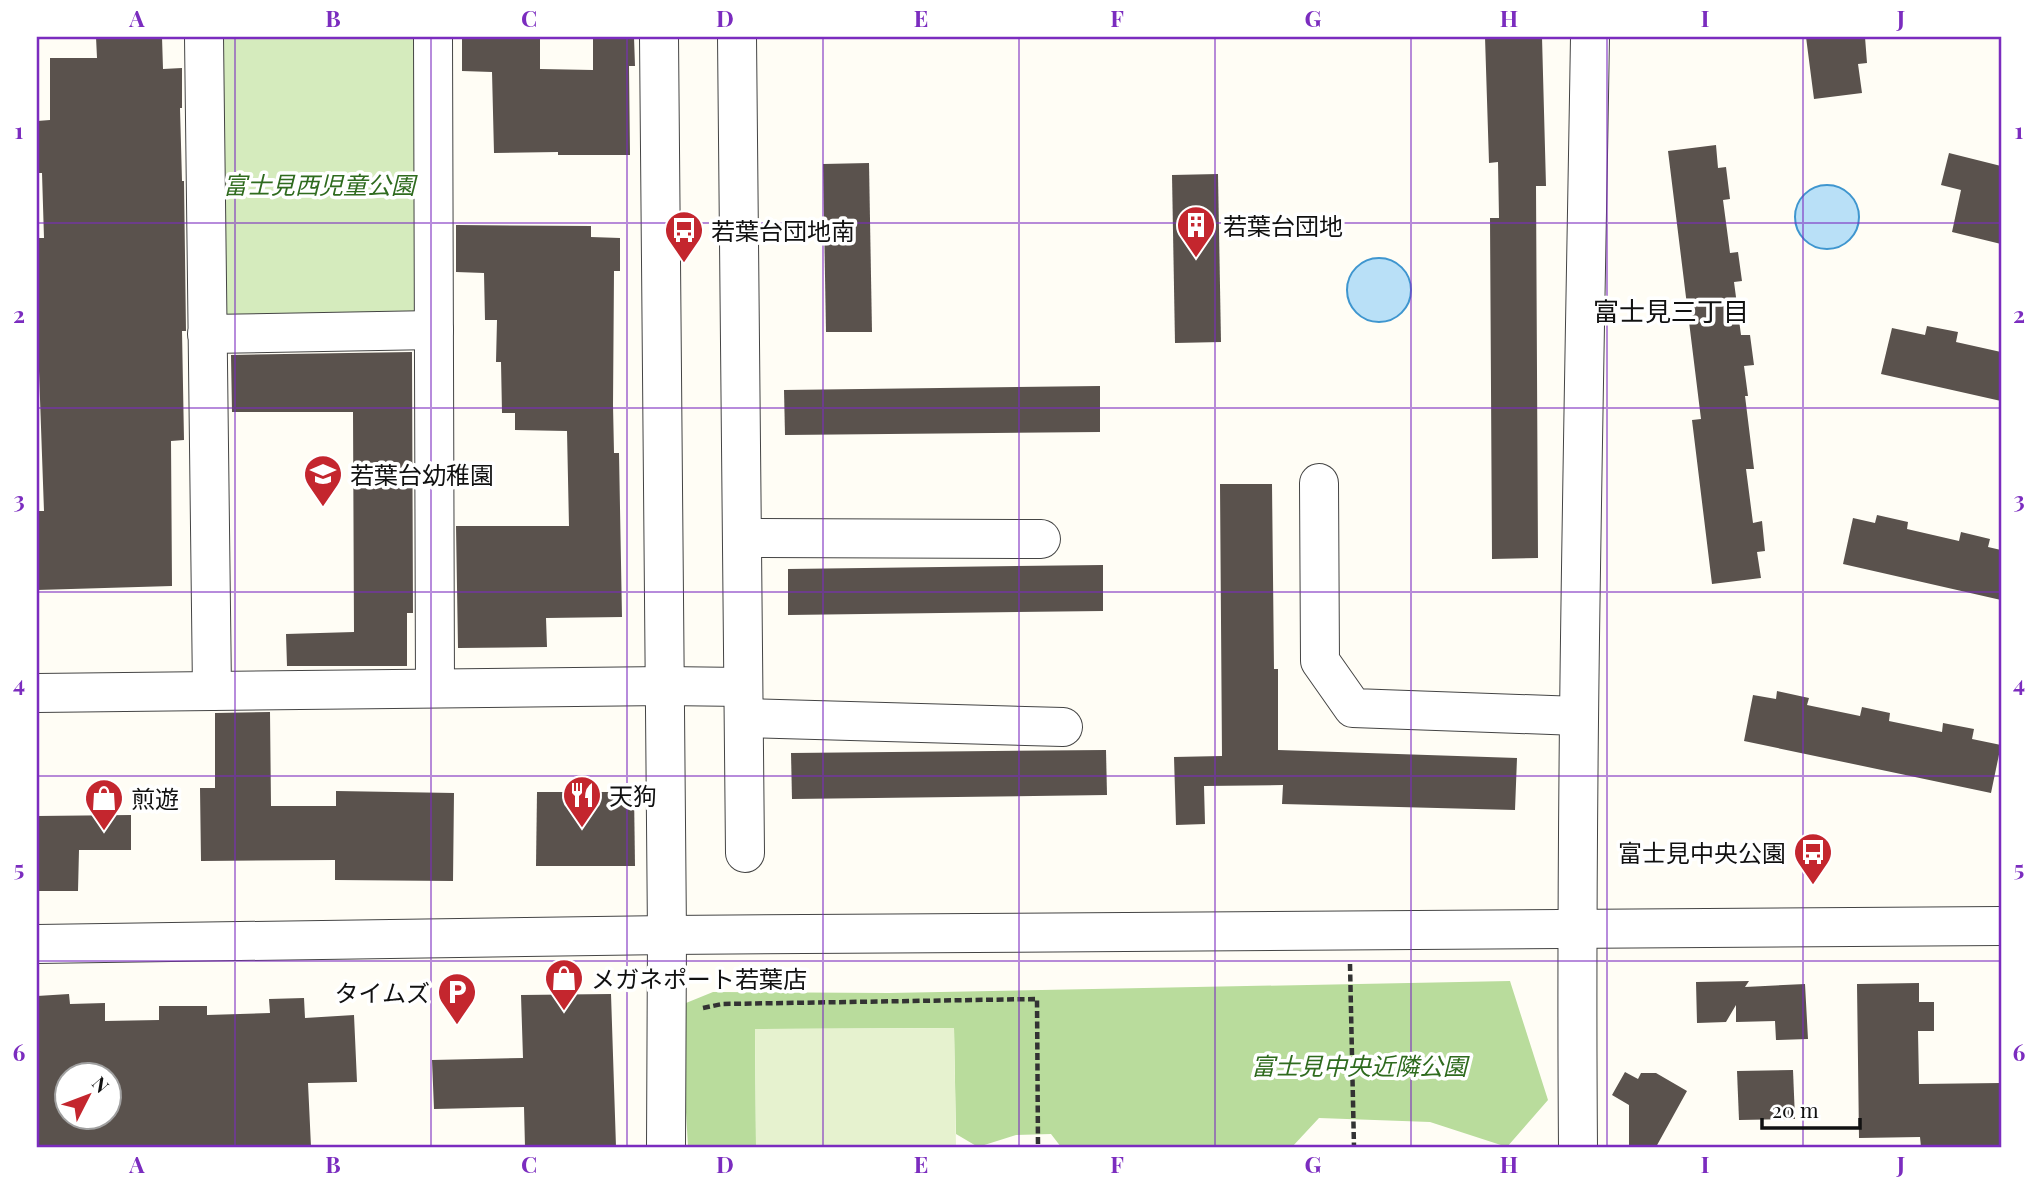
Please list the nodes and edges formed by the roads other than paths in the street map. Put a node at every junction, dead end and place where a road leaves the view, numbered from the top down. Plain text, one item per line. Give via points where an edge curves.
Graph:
1 (204, 37) edge
2 (433, 37) edge
3 (659, 37) edge
4 (737, 37) edge
5 (1590, 37) edge
6 (434, 330) junction
7 (207, 334) junction
8 (1320, 483) dead end
9 (742, 538) junction
10 (1041, 539) dead end
11 (665, 686) junction
12 (435, 688) junction
13 (212, 691) junction
14 (37, 693) edge
15 (743, 702) junction
16 (1578, 716) junction
17 (1063, 727) dead end
18 (745, 853) dead end
19 (2001, 926) edge
20 (1576, 928) junction
21 (667, 935) junction
22 (37, 944) edge
23 (666, 1147) edge
24 (1578, 1147) edge

1 - 7 street
2 - 6 street
3 - 11 street
4 - 9 street
5 - 16 street
6 - 7 street
6 - 12 street
7 - 13 street
8 - 16 street via 1320,661 1353,708
9 - 10 street
9 - 15 street
11 - 12 street
11 - 15 street
11 - 21 street
12 - 13 street
13 - 14 street
15 - 17 street
15 - 18 street
16 - 20 street
19 - 20 street
20 - 21 street
20 - 24 street
21 - 22 street
21 - 23 street

